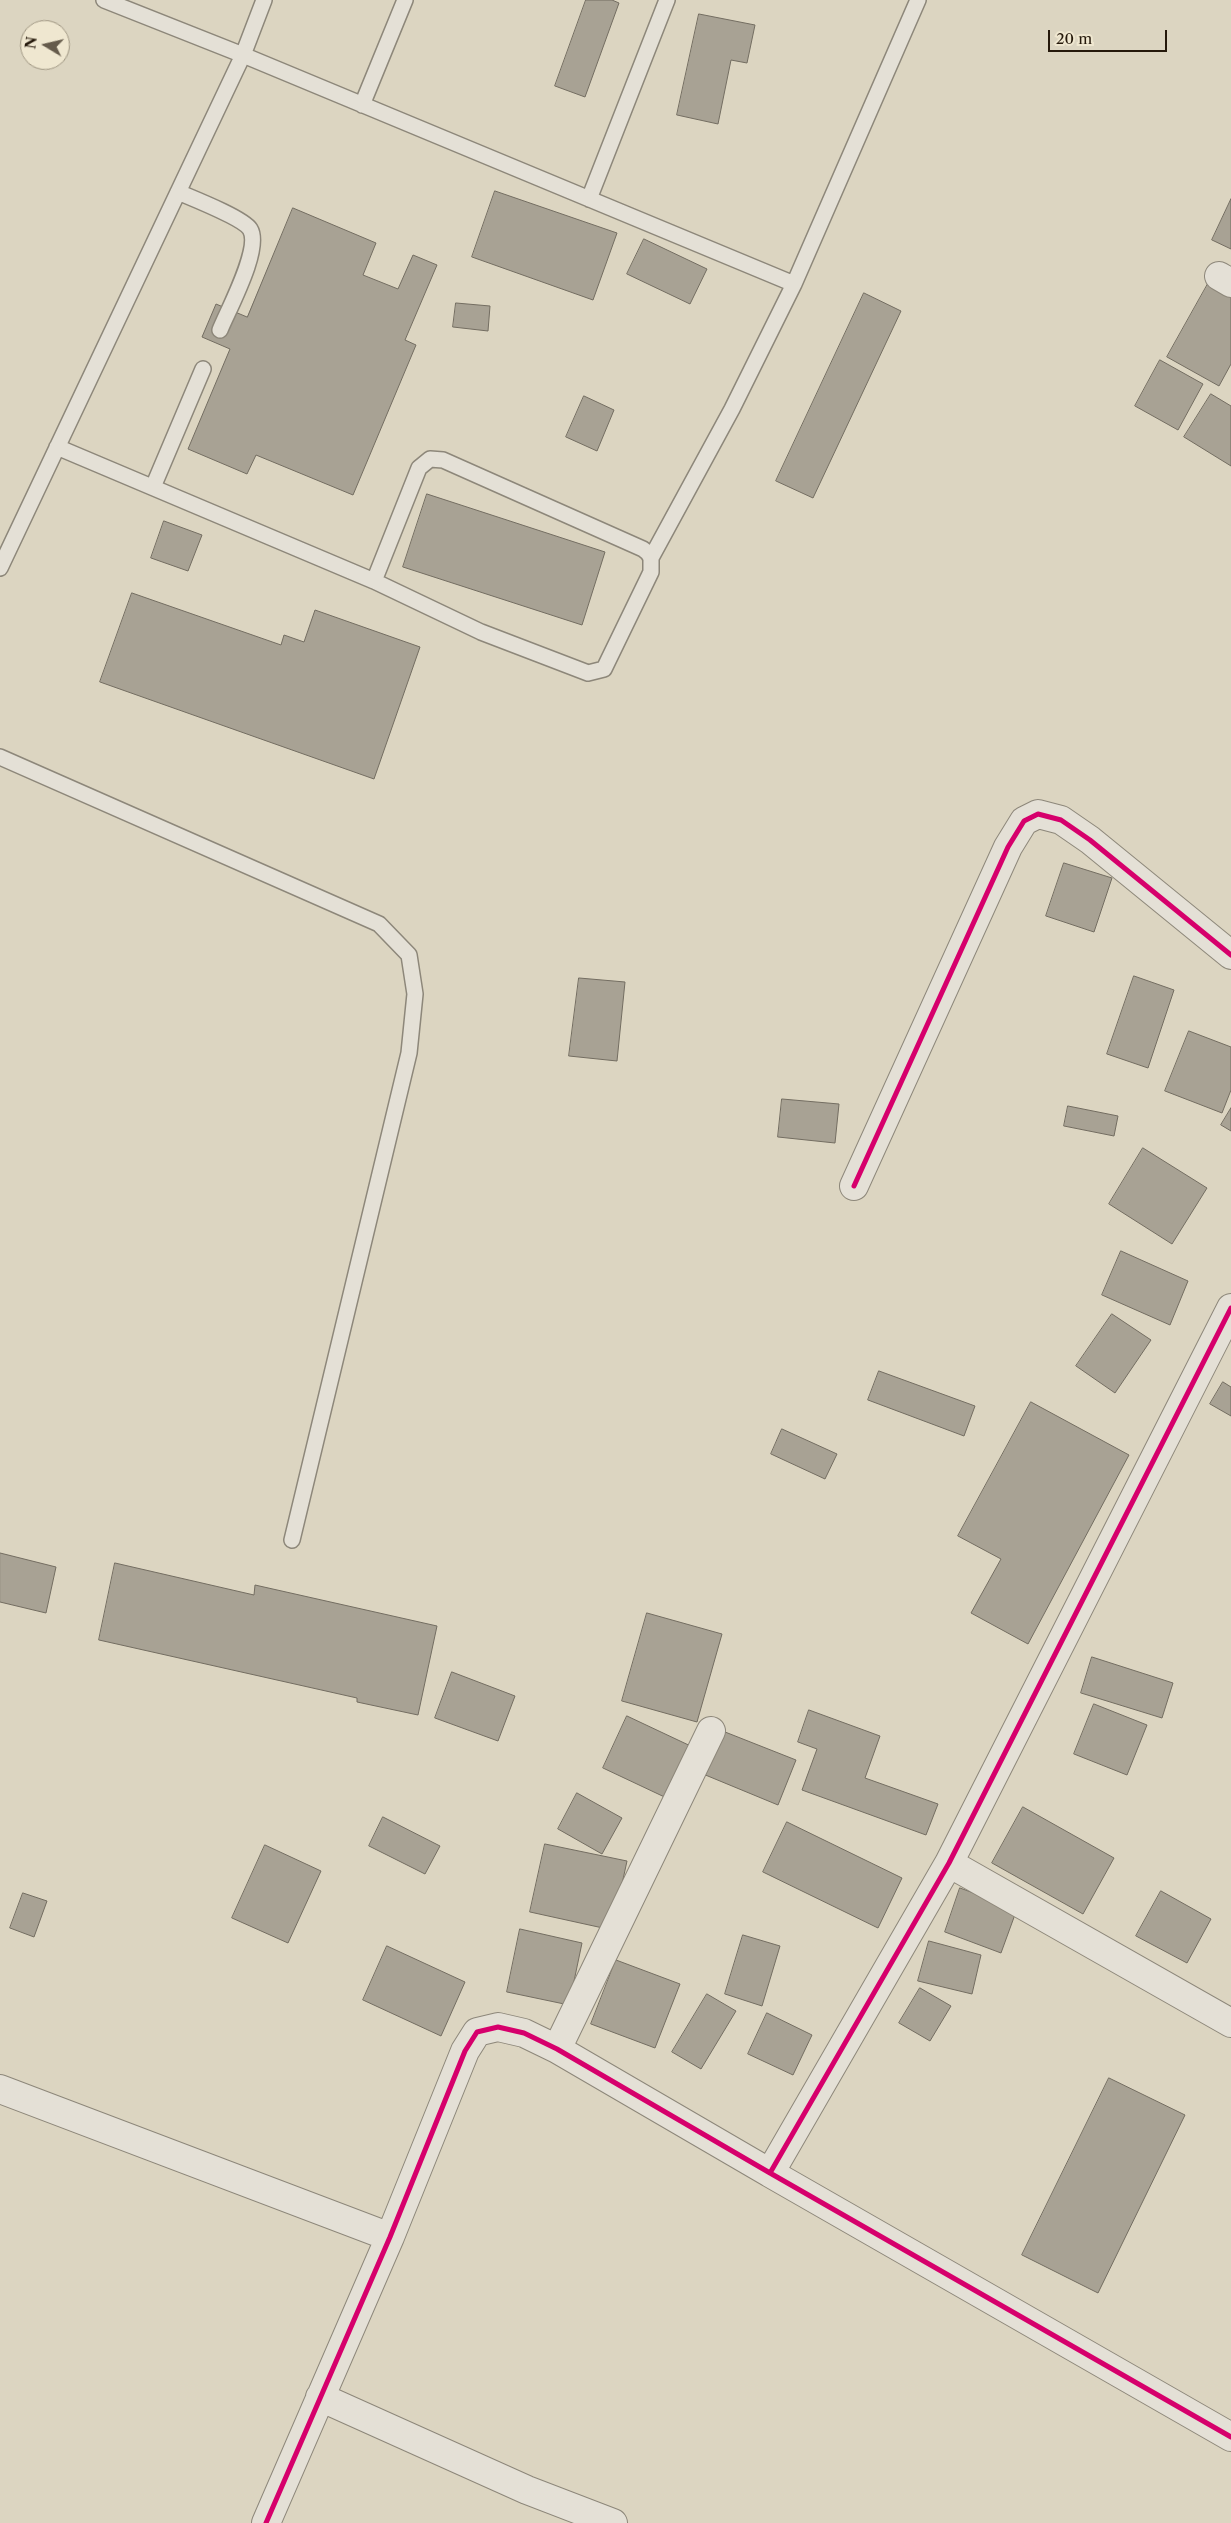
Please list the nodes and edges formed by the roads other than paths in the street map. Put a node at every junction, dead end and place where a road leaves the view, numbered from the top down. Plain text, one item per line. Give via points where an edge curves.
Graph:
1 (104, 0) edge
2 (264, 0) edge
3 (405, 0) edge
4 (667, 0) edge
5 (918, 0) edge
6 (243, 55) junction
7 (362, 105) junction
8 (178, 192) junction
9 (589, 199) junction
10 (794, 284) junction
11 (220, 330) dead end
12 (203, 369) dead end
13 (57, 447) junction
14 (153, 488) junction
15 (651, 558) junction
16 (0, 568) edge
17 (374, 581) junction
18 (0, 757) edge
19 (1231, 955) edge
20 (854, 1186) dead end
21 (1231, 1308) edge
22 (292, 1540) dead end
23 (711, 1731) dead end
24 (949, 1863) junction
25 (1231, 2023) edge
26 (557, 2049) junction
27 (0, 2089) edge
28 (770, 2173) junction
29 (390, 2237) junction
30 (320, 2398) junction
31 (1231, 2437) edge
32 (266, 2523) edge
33 (614, 2523) edge

1 - 6 lane
2 - 6 lane
3 - 7 lane
4 - 9 lane
5 - 10 lane
6 - 7 lane
6 - 8 lane
7 - 9 lane
8 - 11 lane via 239,220 250,229 254,242
8 - 13 lane
9 - 10 lane
10 - 15 lane via 732,409
12 - 14 lane
13 - 14 lane
13 - 16 lane
14 - 17 lane
15 - 17 lane via 651,572 607,666 593,673 481,632
15 - 17 lane via 634,545 443,460 430,459 419,468
18 - 22 lane via 378,924 409,955 416,994 409,1053
19 - 20 street via 1061,820 1038,814 1024,821 1008,847
21 - 24 street
23 - 26 street
24 - 25 street
24 - 28 street
26 - 28 street
26 - 29 street via 524,2033 498,2027 478,2032 465,2051
27 - 29 street
28 - 31 street
29 - 30 street
30 - 32 street
30 - 33 street via 528,2490

